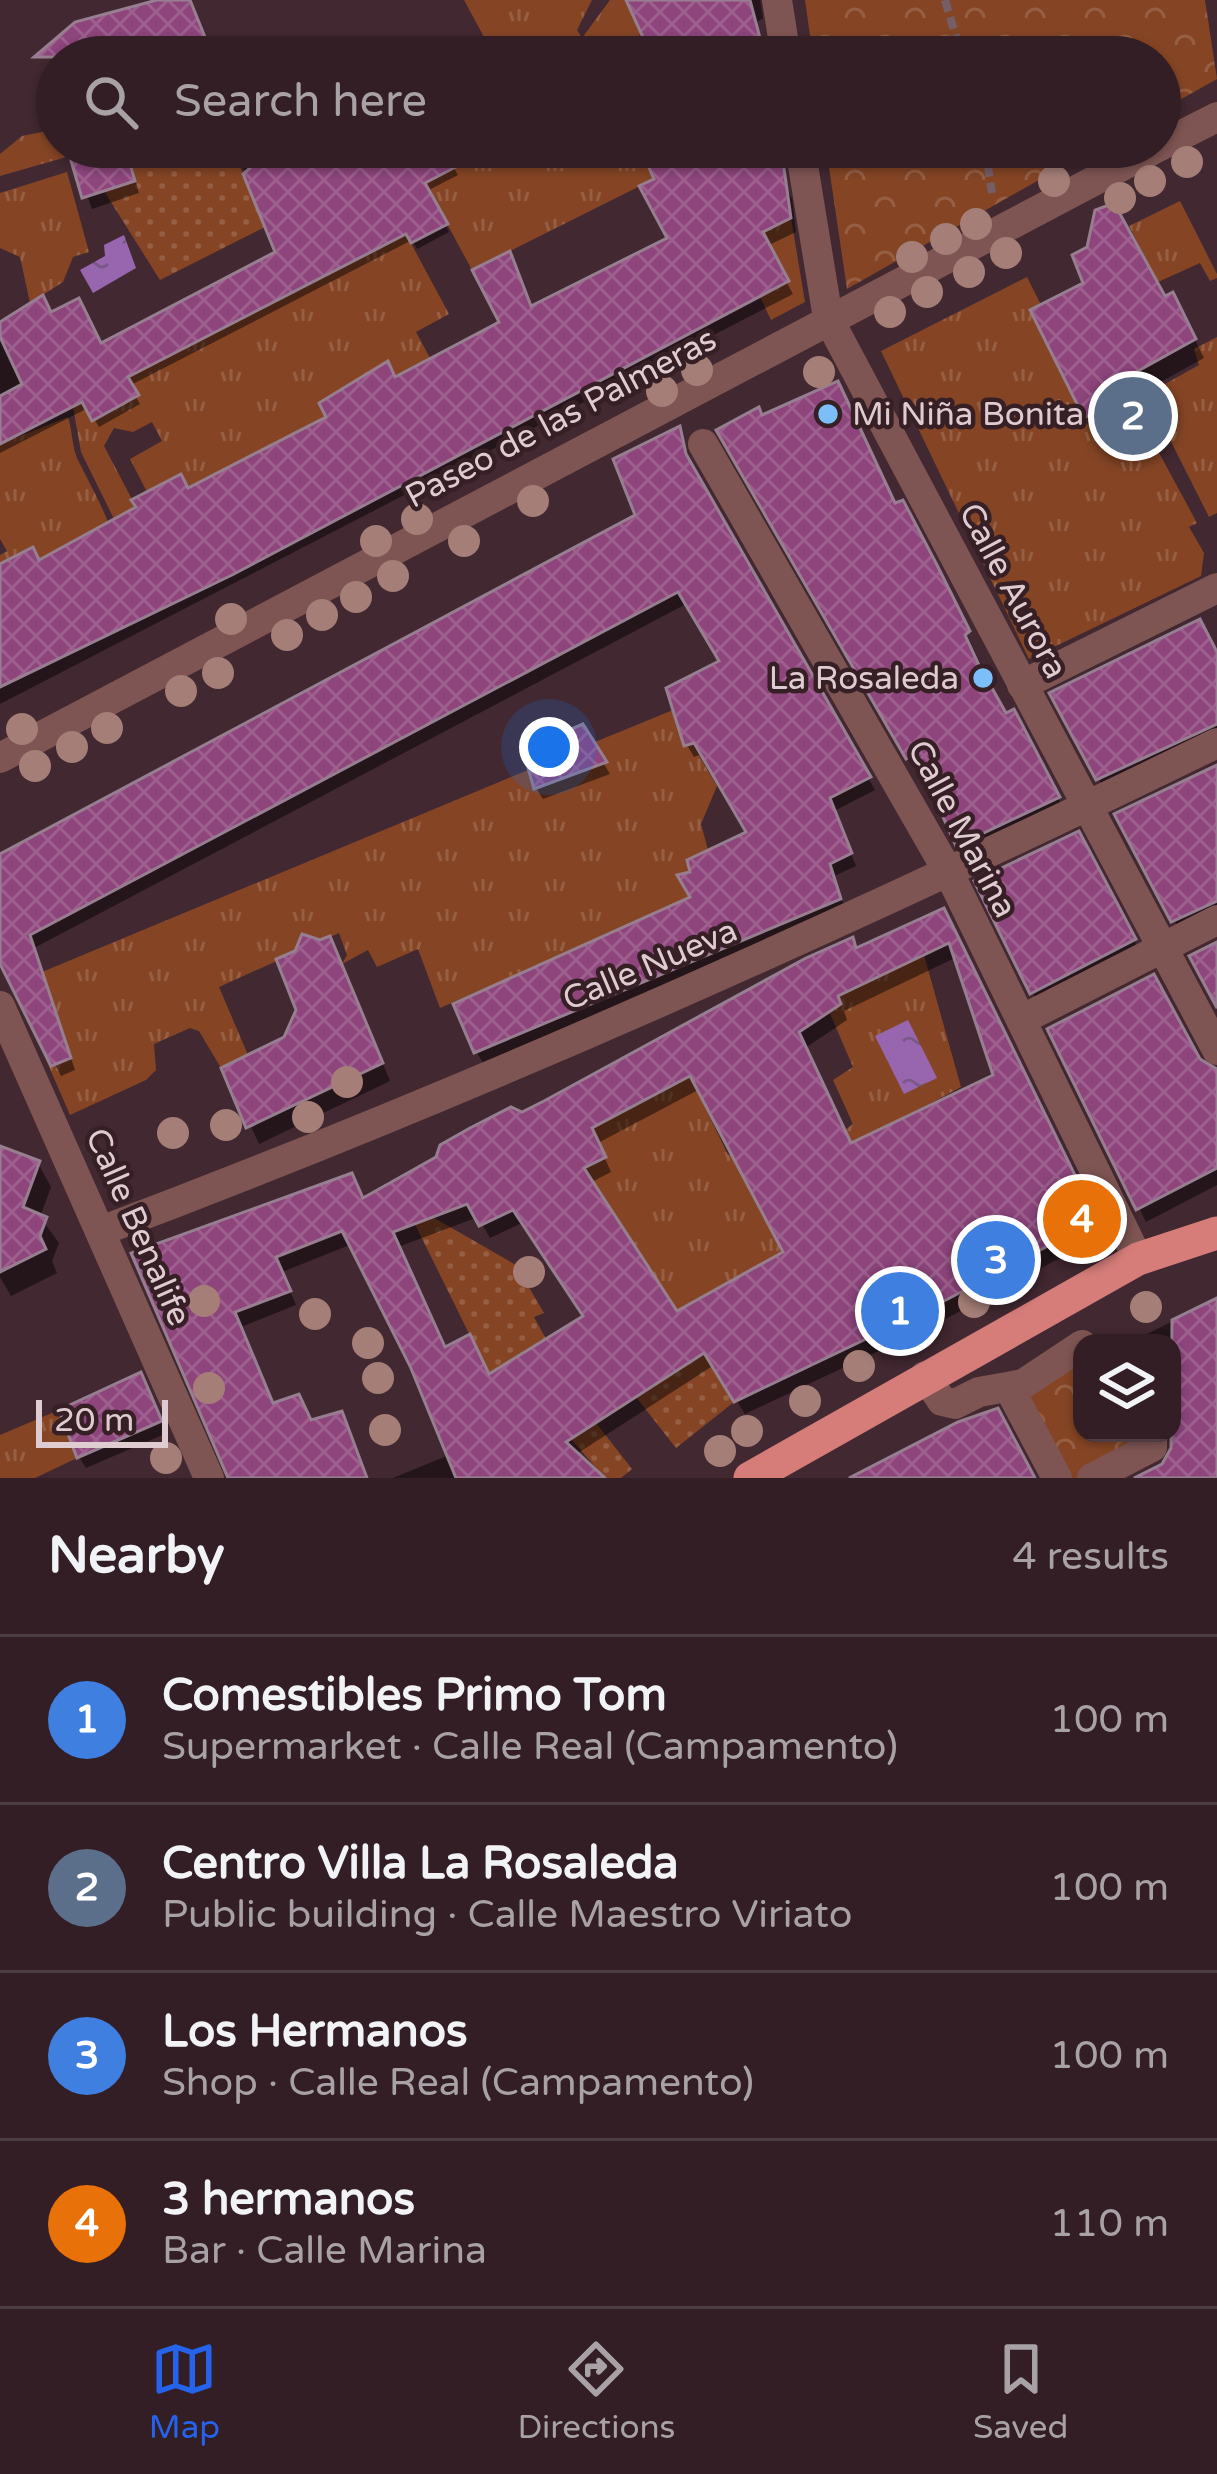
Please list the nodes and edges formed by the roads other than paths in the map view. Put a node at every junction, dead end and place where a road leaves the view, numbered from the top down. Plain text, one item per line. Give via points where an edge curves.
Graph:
1 (776, 0) edge
2 (782, 36) edge
3 (1217, 117) edge
4 (1181, 136) edge
5 (803, 168) edge
6 (1118, 168) edge
7 (828, 318) junction
8 (703, 444) dead end
9 (1217, 588) edge
10 (1022, 685) junction
11 (1217, 743) edge
12 (0, 758) edge
13 (1087, 806) junction
14 (950, 875) junction
15 (1217, 920) edge
16 (1162, 948) junction
17 (0, 1006) edge
18 (1021, 1020) junction
19 (8, 1045) edge
20 (1217, 1050) edge
21 (101, 1231) junction
22 (1217, 1233) edge
23 (1138, 1259) junction
24 (1073, 1350) edge
25 (926, 1376) junction
26 (1009, 1388) junction
27 (1151, 1442) edge
28 (209, 1478) edge
29 (749, 1478) edge
30 (1057, 1478) edge
31 (1092, 1478) edge

1 - 2 street
3 - 4 street, Paseo de las Palmeras
5 - 7 street, Calle Aurora
6 - 7 street, Paseo de las Palmeras
7 - 10 street, Calle Aurora
7 - 12 street, Paseo de las Palmeras
8 - 14 street, Calle Marina
9 - 10 street
10 - 13 street, Calle Aurora
11 - 13 street, Calle Nueva
13 - 14 street, Calle Nueva
13 - 16 street, Calle Aurora
14 - 18 street, Calle Marina
14 - 21 street, Calle Nueva via 268,1168
15 - 16 street
16 - 18 street
16 - 20 street, Calle Aurora
17 - 19 street, Calle Benalife
18 - 23 street, Calle Marina
19 - 21 street, Calle Benalife
21 - 28 street, Calle Benalife
22 - 23 highway
23 - 25 highway
24 - 26 street
25 - 26 street via 949,1405
25 - 29 highway
26 - 30 street
27 - 31 street

